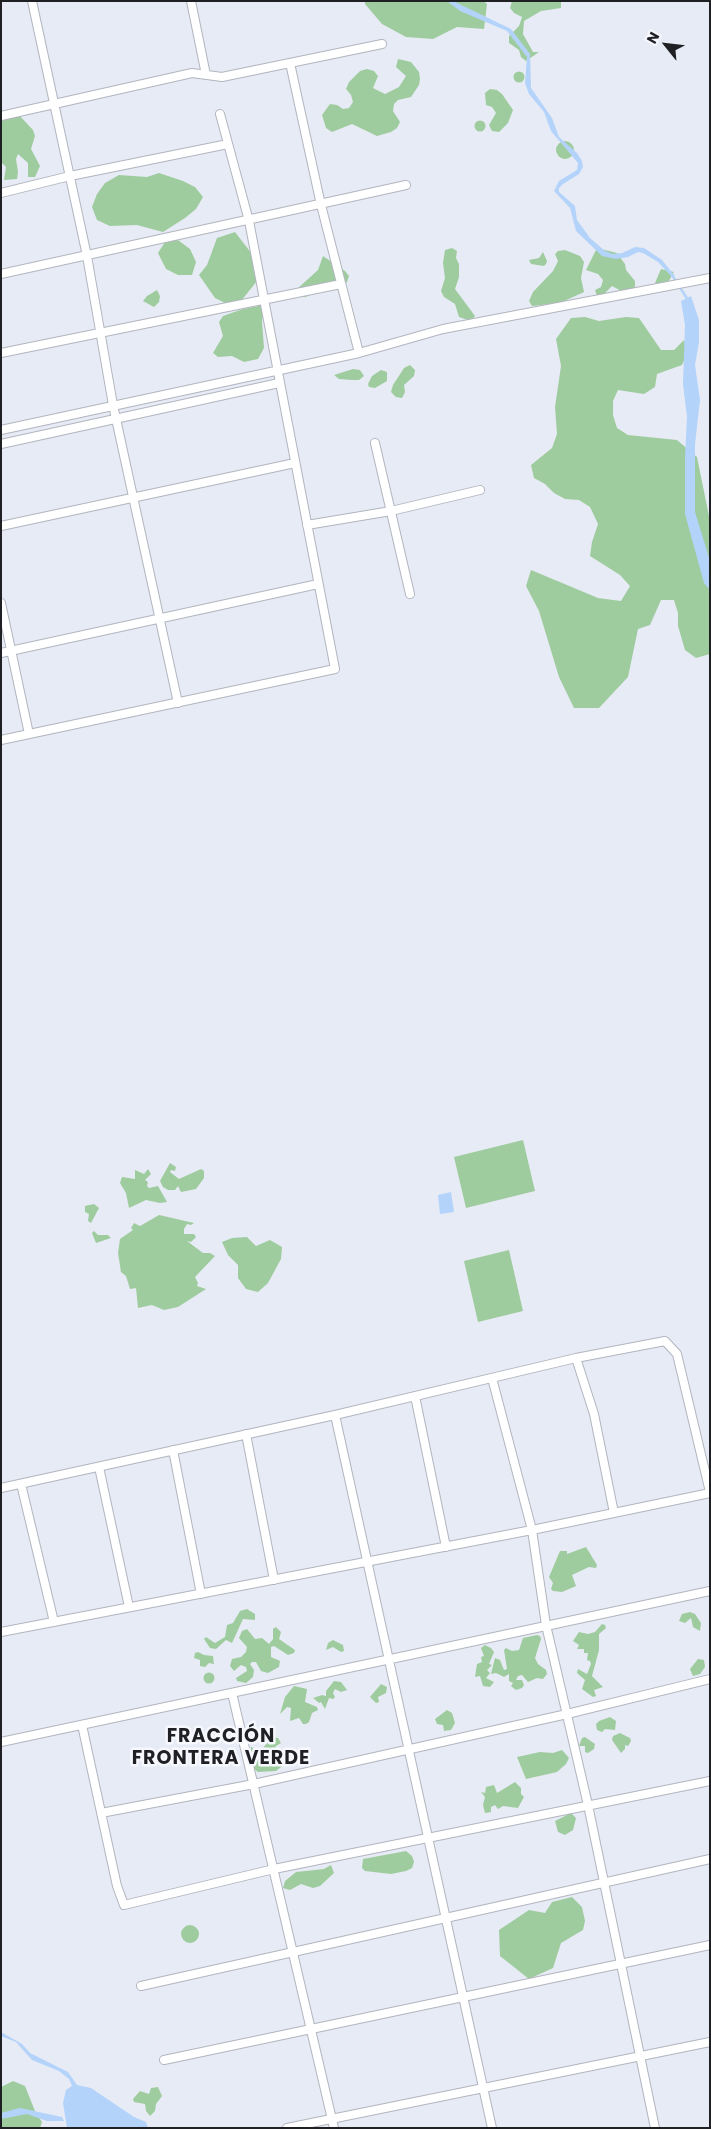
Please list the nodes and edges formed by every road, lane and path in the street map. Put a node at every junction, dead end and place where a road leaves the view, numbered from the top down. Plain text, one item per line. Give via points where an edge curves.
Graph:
1 (32, 1) edge
2 (191, 1) edge
3 (382, 44) dead end
4 (290, 63) junction
5 (206, 75) junction
6 (54, 104) junction
7 (220, 114) dead end
8 (1, 116) edge
9 (228, 144) junction
10 (70, 176) junction
11 (406, 184) dead end
12 (1, 193) edge
13 (321, 205) junction
14 (249, 221) junction
15 (87, 256) junction
16 (1, 274) edge
17 (710, 278) edge
18 (341, 284) junction
19 (264, 300) junction
20 (100, 334) junction
21 (1, 353) edge
22 (359, 353) junction
23 (277, 370) junction
24 (280, 383) junction
25 (114, 404) junction
26 (117, 419) junction
27 (1, 430) edge
28 (375, 443) dead end
29 (1, 444) edge
30 (295, 462) junction
31 (480, 490) dead end
32 (133, 498) junction
33 (390, 510) junction
34 (1, 526) edge
35 (307, 526) junction
36 (318, 584) junction
37 (410, 594) dead end
38 (1, 603) edge
39 (160, 618) junction
40 (12, 651) junction
41 (1, 653) edge
42 (178, 703) junction
43 (29, 734) junction
44 (1, 740) edge
45 (576, 1358) junction
46 (492, 1378) junction
47 (416, 1396) junction
48 (335, 1415) junction
49 (246, 1434) junction
50 (174, 1450) junction
51 (99, 1467) junction
52 (21, 1484) junction
53 (1, 1488) edge
54 (710, 1492) edge
55 (614, 1513) junction
56 (532, 1530) junction
57 (446, 1547) junction
58 (367, 1562) junction
59 (274, 1580) junction
60 (710, 1591) edge
61 (201, 1594) junction
62 (129, 1608) junction
63 (54, 1622) junction
64 (546, 1625) junction
65 (1, 1632) edge
66 (388, 1659) junction
67 (710, 1679) edge
68 (232, 1692) junction
69 (567, 1714) junction
70 (82, 1725) junction
71 (1, 1742) edge
72 (408, 1748) junction
73 (710, 1781) edge
74 (254, 1784) junction
75 (588, 1805) junction
76 (101, 1813) junction
77 (428, 1838) junction
78 (710, 1859) edge
79 (274, 1869) junction
80 (604, 1882) junction
81 (446, 1918) junction
82 (710, 1945) edge
83 (293, 1952) junction
84 (621, 1962) junction
85 (141, 1986) dead end
86 (463, 1996) junction
87 (311, 2029) junction
88 (710, 2042) edge
89 (640, 2057) junction
90 (164, 2060) dead end
91 (484, 2087) junction
92 (333, 2124) edge
93 (287, 2128) edge
94 (492, 2128) edge
95 (655, 2128) edge

1 - 6 street
2 - 5 street
3 - 4 street
4 - 5 street via 222,77
4 - 13 street
5 - 6 street via 192,73
6 - 8 street
6 - 10 street
7 - 9 street
9 - 10 street
9 - 14 street
10 - 12 street
10 - 15 street
11 - 13 street
13 - 14 street
13 - 18 street
14 - 15 street
14 - 19 street
15 - 16 street
15 - 20 street
17 - 22 street via 443,329
18 - 19 street
18 - 22 street
19 - 20 street
19 - 23 street
20 - 21 street
20 - 25 street
22 - 23 street
23 - 24 street
23 - 25 street
24 - 26 street
24 - 30 street
25 - 26 street
25 - 27 street
26 - 29 street
26 - 32 street
28 - 33 street
30 - 32 street
30 - 35 street
31 - 33 street
32 - 34 street
32 - 39 street
33 - 35 street
33 - 37 street
35 - 36 street
36 - 39 street
36 - 42 street via 335,669
38 - 40 street
39 - 40 street
39 - 42 street
40 - 41 street
40 - 43 street
42 - 43 street
43 - 44 street
45 - 46 street
45 - 54 street via 665,1341 677,1354
45 - 55 street via 594,1414
46 - 47 street
46 - 56 street
47 - 48 street
47 - 57 street
48 - 49 street
48 - 58 street
49 - 50 street
49 - 59 street
50 - 51 street
50 - 61 street
51 - 52 street
51 - 62 street
52 - 53 street
52 - 63 street
54 - 55 street
55 - 56 street
56 - 57 street
56 - 64 street
57 - 58 street
58 - 59 street
58 - 66 street
59 - 61 street
60 - 64 street
61 - 62 street
62 - 63 street
63 - 65 street
64 - 66 street
64 - 69 street
66 - 68 street
66 - 72 street
67 - 69 street
68 - 70 street
68 - 74 street
69 - 72 street
69 - 75 street
70 - 71 street
70 - 76 street
72 - 74 street
72 - 77 street
73 - 75 street
74 - 76 street
74 - 79 street
75 - 77 street
75 - 80 street
76 - 79 street via 124,1905
77 - 79 street
77 - 81 street
78 - 80 street
79 - 83 street
80 - 81 street
80 - 84 street
81 - 83 street
81 - 86 street
82 - 84 street
83 - 85 street
83 - 87 street
84 - 86 street
84 - 89 street
86 - 87 street
86 - 91 street
87 - 90 street
87 - 92 street
88 - 89 street
89 - 91 street
89 - 95 street
91 - 92 street
91 - 94 street
92 - 93 street

